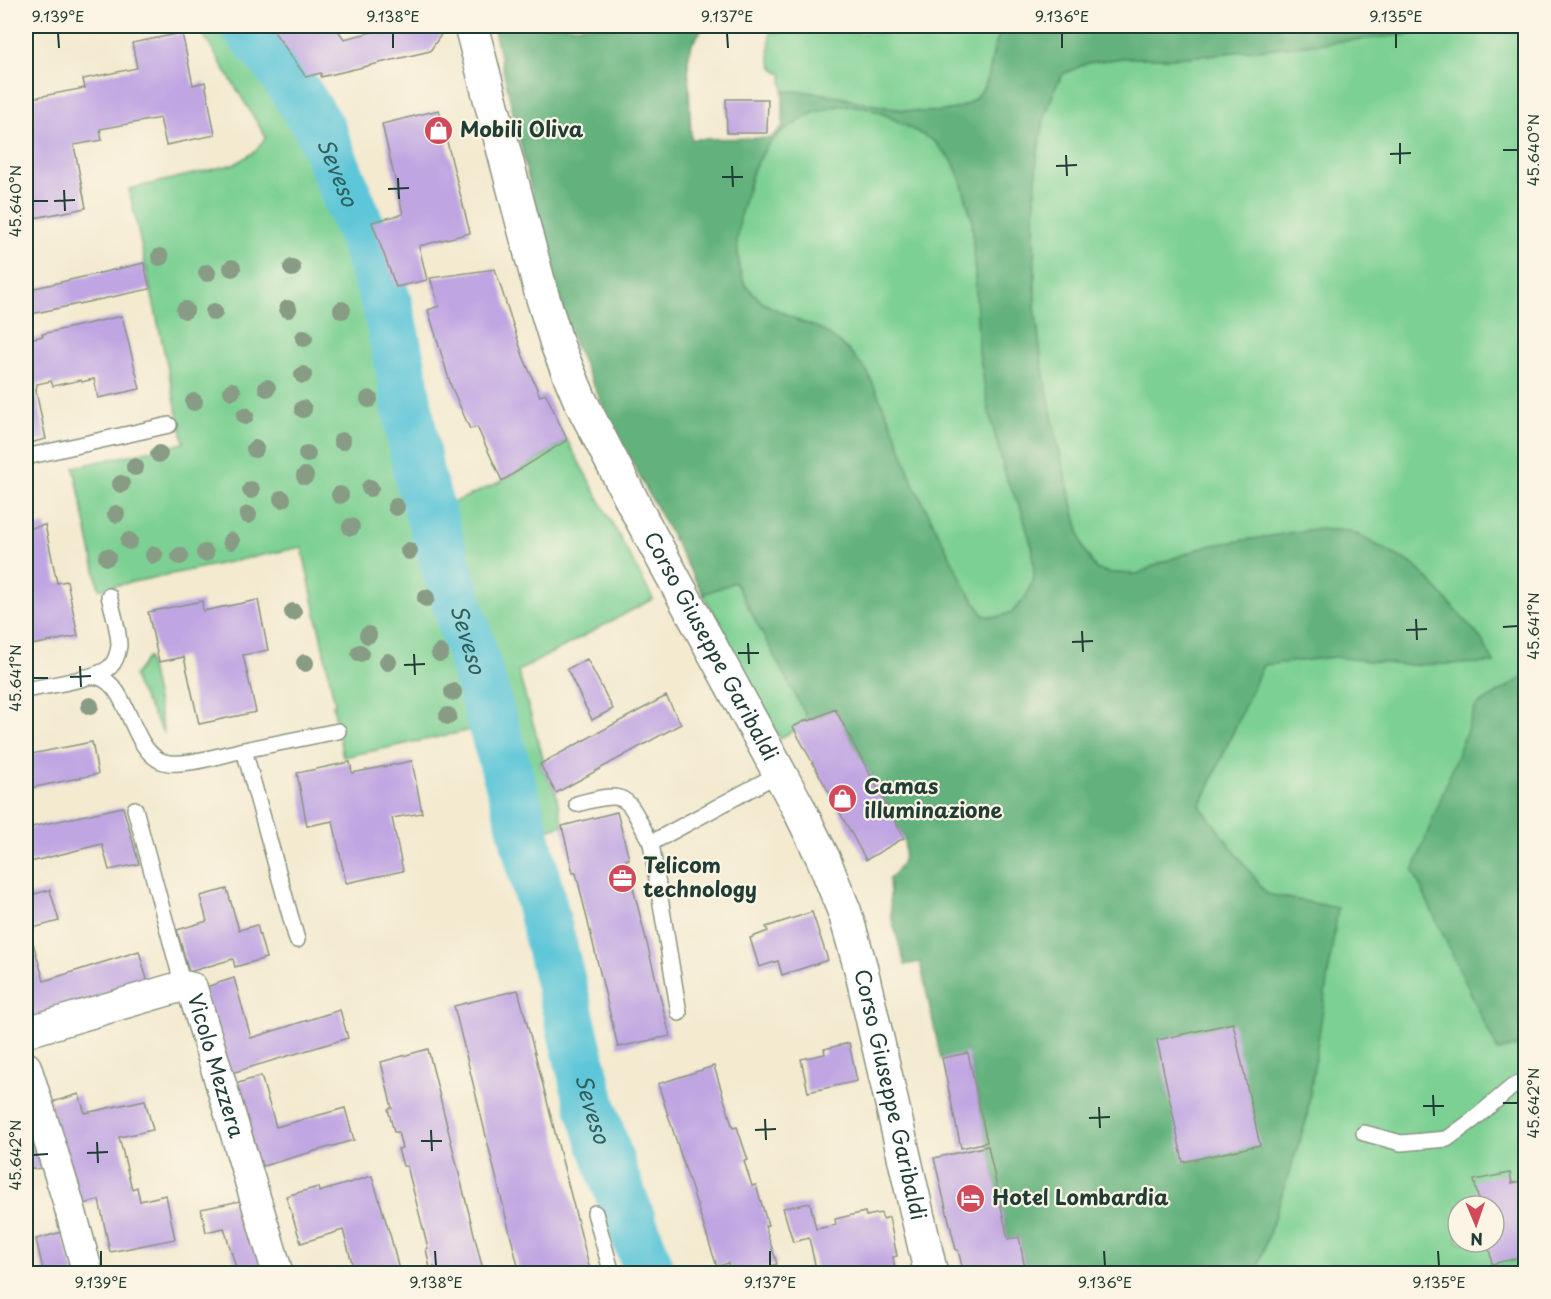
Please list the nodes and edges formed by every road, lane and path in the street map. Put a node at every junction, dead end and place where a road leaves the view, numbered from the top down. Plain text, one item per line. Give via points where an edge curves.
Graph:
1 (471, 26) edge
2 (169, 425) dead end
3 (26, 457) edge
4 (110, 596) dead end
5 (84, 677) junction
6 (26, 690) edge
7 (338, 731) dead end
8 (244, 750) junction
9 (780, 773) junction
10 (576, 804) dead end
11 (135, 809) dead end
12 (651, 843) junction
13 (297, 940) dead end
14 (183, 986) junction
15 (679, 1013) dead end
16 (26, 1032) edge
17 (26, 1066) edge
18 (1526, 1080) edge
19 (1364, 1133) dead end
20 (596, 1213) dead end
21 (928, 1273) edge
22 (88, 1274) edge
23 (278, 1274) edge
24 (612, 1274) edge

1 - 9 main road, Corso Giuseppe Garibaldi via 558,347 580,400 643,522
2 - 3 lane
4 - 5 lane via 117,657 103,671
5 - 6 lane
5 - 8 lane via 99,677 110,684 142,743 162,761 188,762
7 - 8 lane
8 - 13 lane
9 - 12 lane
9 - 21 main road, Corso Giuseppe Garibaldi via 823,858 845,913 861,969
10 - 12 lane via 611,795 622,798
11 - 14 lane
12 - 15 lane
14 - 16 street, Vicolo Mezzera
14 - 23 street, Vicolo Mezzera via 194,991
17 - 22 street
18 - 19 lane via 1447,1139 1401,1143
20 - 24 lane

